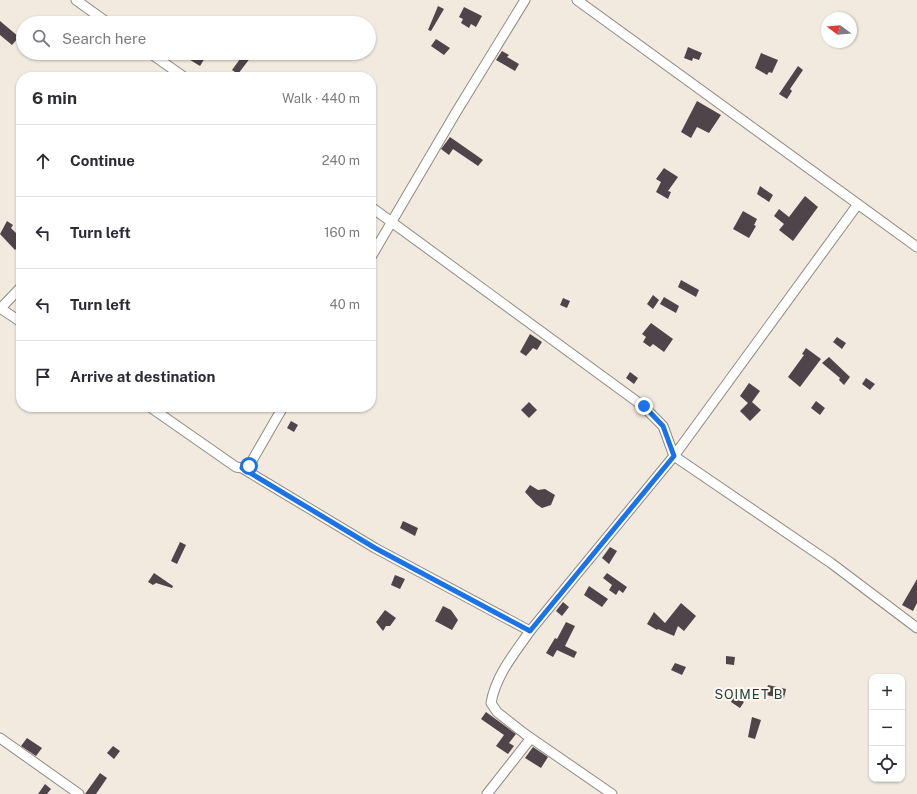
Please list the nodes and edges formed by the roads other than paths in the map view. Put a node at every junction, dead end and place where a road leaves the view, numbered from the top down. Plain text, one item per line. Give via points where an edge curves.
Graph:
1 (76, 0) edge
2 (525, 0) edge
3 (577, 0) edge
4 (98, 16) edge
5 (160, 60) edge
6 (177, 72) edge
7 (858, 204) junction
8 (376, 211) edge
9 (392, 222) junction
10 (917, 247) edge
11 (376, 249) edge
12 (16, 291) edge
13 (0, 308) edge
14 (16, 319) edge
15 (157, 412) edge
16 (280, 412) edge
17 (674, 456) junction
18 (242, 468) junction
19 (917, 628) edge
20 (530, 631) junction
21 (0, 738) edge
22 (531, 738) junction
23 (79, 794) edge
24 (486, 794) edge
25 (612, 794) edge

1 - 4 street
2 - 9 street
3 - 7 street
5 - 6 street
7 - 10 street
7 - 17 street
8 - 9 street
9 - 11 street
9 - 17 street via 644,406 663,426
12 - 13 street
13 - 14 street
15 - 18 street via 236,467
16 - 18 street via 249,466
17 - 19 street via 831,563
17 - 20 street
18 - 20 street via 375,548
20 - 22 street via 505,666 494,689 491,703 497,712
21 - 23 street
22 - 24 street
22 - 25 street

